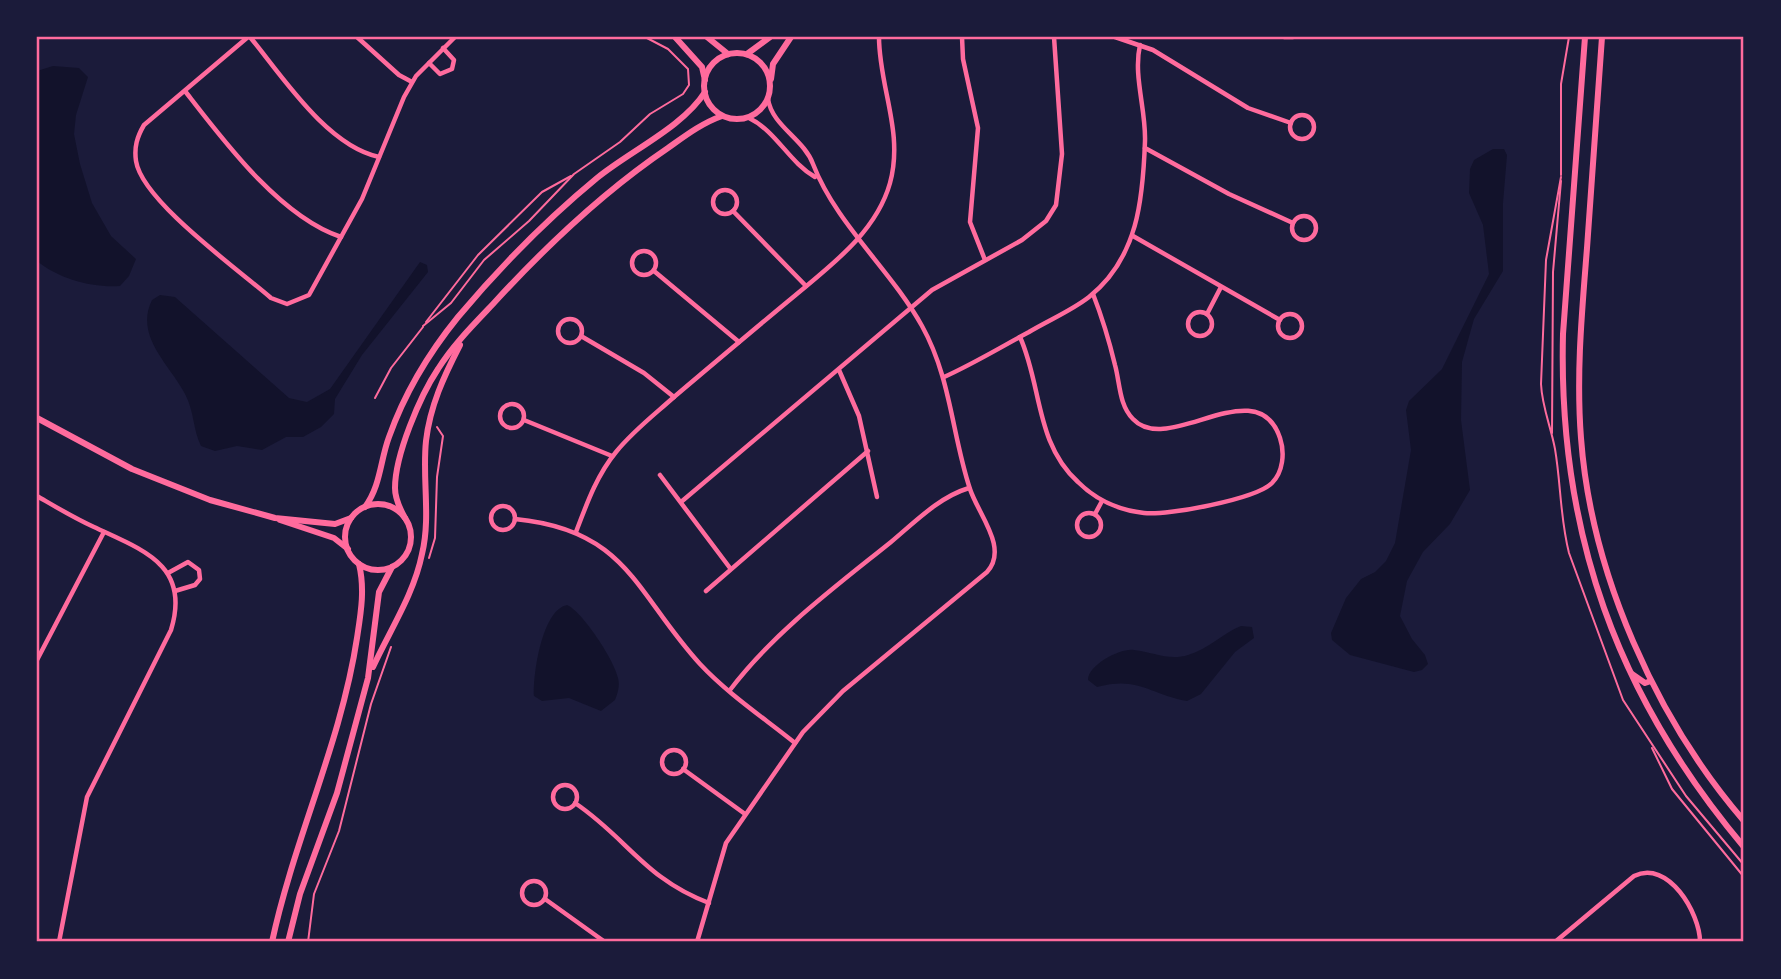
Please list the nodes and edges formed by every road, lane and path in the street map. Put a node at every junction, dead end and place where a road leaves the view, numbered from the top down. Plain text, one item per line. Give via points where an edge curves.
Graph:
1 (249, 37) edge
2 (357, 37) edge
3 (455, 37) edge
4 (645, 37) edge
5 (675, 37) edge
6 (707, 37) edge
7 (770, 37) edge
8 (791, 37) edge
9 (879, 37) edge
10 (962, 37) edge
11 (1054, 37) edge
12 (1115, 37) edge
13 (1284, 37) edge
14 (1293, 37) edge
15 (1569, 37) edge
16 (1585, 37) edge
17 (1602, 37) edge
18 (1140, 45) junction
19 (443, 48) junction
20 (728, 54) junction
21 (747, 54) junction
22 (429, 63) junction
23 (705, 80) junction
24 (412, 82) junction
25 (771, 85) junction
26 (185, 91) junction
27 (705, 92) junction
28 (768, 99) junction
29 (722, 116) junction
30 (749, 118) junction
31 (1291, 123) junction
32 (1145, 148) junction
33 (379, 157) junction
34 (574, 174) junction
35 (816, 177) junction
36 (1561, 177) junction
37 (733, 211) junction
38 (1293, 223) junction
39 (1133, 236) junction
40 (341, 237) junction
41 (859, 238) junction
42 (985, 260) junction
43 (654, 271) junction
44 (806, 286) junction
45 (1221, 287) junction
46 (1093, 294) junction
47 (911, 308) junction
48 (1206, 314) junction
49 (1280, 320) junction
50 (423, 326) junction
51 (466, 333) junction
52 (581, 336) junction
53 (1020, 337) junction
54 (739, 342) junction
55 (839, 370) junction
56 (944, 377) junction
57 (674, 397) junction
58 (375, 398) dead end
59 (37, 418) edge
60 (524, 420) junction
61 (437, 427) dead end
62 (1552, 437) junction
63 (868, 451) junction
64 (612, 456) junction
65 (660, 475) dead end
66 (969, 488) junction
67 (37, 496) edge
68 (877, 497) dead end
69 (681, 502) junction
70 (1102, 502) junction
71 (365, 507) junction
72 (1095, 514) junction
73 (275, 518) junction
74 (351, 518) junction
75 (405, 518) junction
76 (516, 519) junction
77 (104, 532) junction
78 (576, 532) junction
79 (348, 549) junction
80 (359, 564) junction
81 (427, 565) dead end
82 (392, 567) junction
83 (730, 568) junction
84 (168, 573) junction
85 (175, 591) junction
86 (706, 591) dead end
87 (392, 646) dead end
88 (37, 660) edge
89 (1628, 670) junction
90 (368, 678) junction
91 (1651, 681) junction
92 (730, 690) junction
93 (795, 743) junction
94 (1650, 744) junction
95 (683, 769) junction
96 (575, 803) junction
97 (745, 814) junction
98 (1744, 821) edge
99 (1744, 847) edge
100 (1744, 865) edge
101 (1744, 877) edge
102 (545, 899) junction
103 (709, 904) junction
104 (59, 942) edge
105 (272, 942) edge
106 (288, 942) edge
107 (308, 942) edge
108 (605, 942) edge
109 (697, 942) edge
110 (1555, 942) edge
111 (1700, 942) edge

1 - 26 street
1 - 33 street via 325,125 355,149
2 - 24 street
3 - 19 street
4 - 34 path via 681,60 688,69 689,85
5 - 23 main road via 702,67
6 - 20 main road
7 - 21 main road
8 - 25 main road via 773,64
9 - 41 street via 895,154 885,197
10 - 42 street via 978,128 970,222
11 - 42 street via 1062,154 1056,205 1040,228
12 - 18 street
13 - 14 street
15 - 36 path via 1561,84
16 - 89 main road via 1563,334 1565,443 1584,547 1606,619
17 - 91 main road via 1580,331 1581,439 1601,547 1621,614
18 - 31 street via 1248,108
18 - 32 street
19 - 22 street
19 - 22 street via 454,60 452,69 440,74
20 - 21 main road
20 - 23 main road via 713,64
21 - 25 main road via 764,65
22 - 24 street
23 - 27 main road
24 - 33 street
25 - 28 main road
26 - 40 street via 281,200
26 - 40 street via 144,125 137,137 136,162 160,201 271,298 287,304 309,295
27 - 29 main road
27 - 71 main road via 688,113 598,177 550,220 457,318 410,386 387,442 374,494
28 - 30 main road
28 - 35 street via 773,114 806,152
29 - 30 main road
29 - 51 main road via 648,162 587,211 533,260
30 - 35 street via 762,125 802,170
31 - 31 street via 1298,115 1306,116 1313,131 1300,138 1291,131
32 - 38 street
32 - 39 street
33 - 40 street
34 - 50 path via 484,260 451,303
34 - 50 path via 542,192 478,254
35 - 41 street
36 - 62 path via 1553,272
36 - 62 path via 1548,240 1543,302 1542,400
37 - 37 street via 718,212 713,200 717,193 734,194
37 - 44 street
38 - 38 street via 1307,217 1315,225 1315,233 1307,240 1299,239
39 - 45 street
39 - 46 street via 1118,266
41 - 44 street
41 - 47 street
42 - 47 street via 939,285
43 - 43 street via 637,273 635,256 646,251 653,255
43 - 54 street
44 - 54 street
45 - 48 street
45 - 49 street
46 - 53 street
46 - 70 street via 1124,405 1137,424 1158,429 1250,411 1272,424 1283,448 1273,482 1254,493 1159,514
47 - 55 street
47 - 56 street
48 - 48 street via 1212,324 1209,332 1194,334 1190,318
49 - 49 street via 1297,316 1302,330 1293,338 1286,337 1280,332
50 - 58 path
51 - 75 main road via 421,400 400,460 395,489
51 - 90 main road via 432,410 426,443 422,554 411,589
52 - 52 street via 576,342 565,342 558,334 559,327 572,320 581,328
52 - 57 street via 644,373
53 - 56 street
53 - 70 street via 1051,448 1070,475
54 - 57 street
55 - 63 street via 853,397
55 - 69 street
56 - 66 street
57 - 64 street
59 - 73 main road via 144,474 210,500
60 - 60 street via 518,426 506,426 501,411 517,405
60 - 64 street
61 - 81 path via 443,436 435,538
62 - 94 path via 1562,529 1577,580 1619,691
63 - 68 street
63 - 83 street
64 - 78 street via 589,496
65 - 69 street
66 - 92 street via 937,504 858,568 768,647
66 - 93 street via 994,542 992,566 843,691
67 - 77 street
69 - 83 street
70 - 72 street
71 - 74 main road
71 - 75 main road via 391,507
72 - 72 street via 1100,530 1083,535 1078,529 1080,517
73 - 74 main road via 335,524
73 - 79 main road via 334,538
74 - 79 main road via 345,539
75 - 82 main road via 410,528 408,551
76 - 76 street via 501,530 491,518 504,506 511,508
76 - 78 street
77 - 84 street via 142,549
77 - 88 street
78 - 92 street via 620,560 695,658
79 - 80 main road
80 - 82 main road via 381,570
80 - 105 main road via 362,603 351,678 283,889
82 - 90 main road via 379,592
83 - 86 street
84 - 85 street
84 - 85 street via 188,562 199,570 195,585
85 - 104 street via 177,609 171,630 87,797
87 - 107 path via 371,704 339,831 314,894
89 - 91 main road via 1637,680
89 - 99 main road via 1686,773
90 - 106 main road via 337,793 300,894
91 - 98 main road via 1688,745
92 - 93 street
93 - 97 street
94 - 100 path
94 - 101 path via 1672,789
95 - 95 street via 677,774 666,771 664,754 679,751 685,757
95 - 97 street
96 - 96 street via 561,808 554,803 554,792 570,786 577,795
96 - 103 street via 655,875
97 - 103 street via 726,843
102 - 102 street via 536,905 528,903 523,898 524,887 538,882 546,891
102 - 108 street
103 - 109 street
110 - 111 street via 1634,876 1649,871 1661,874 1684,900 1697,921

